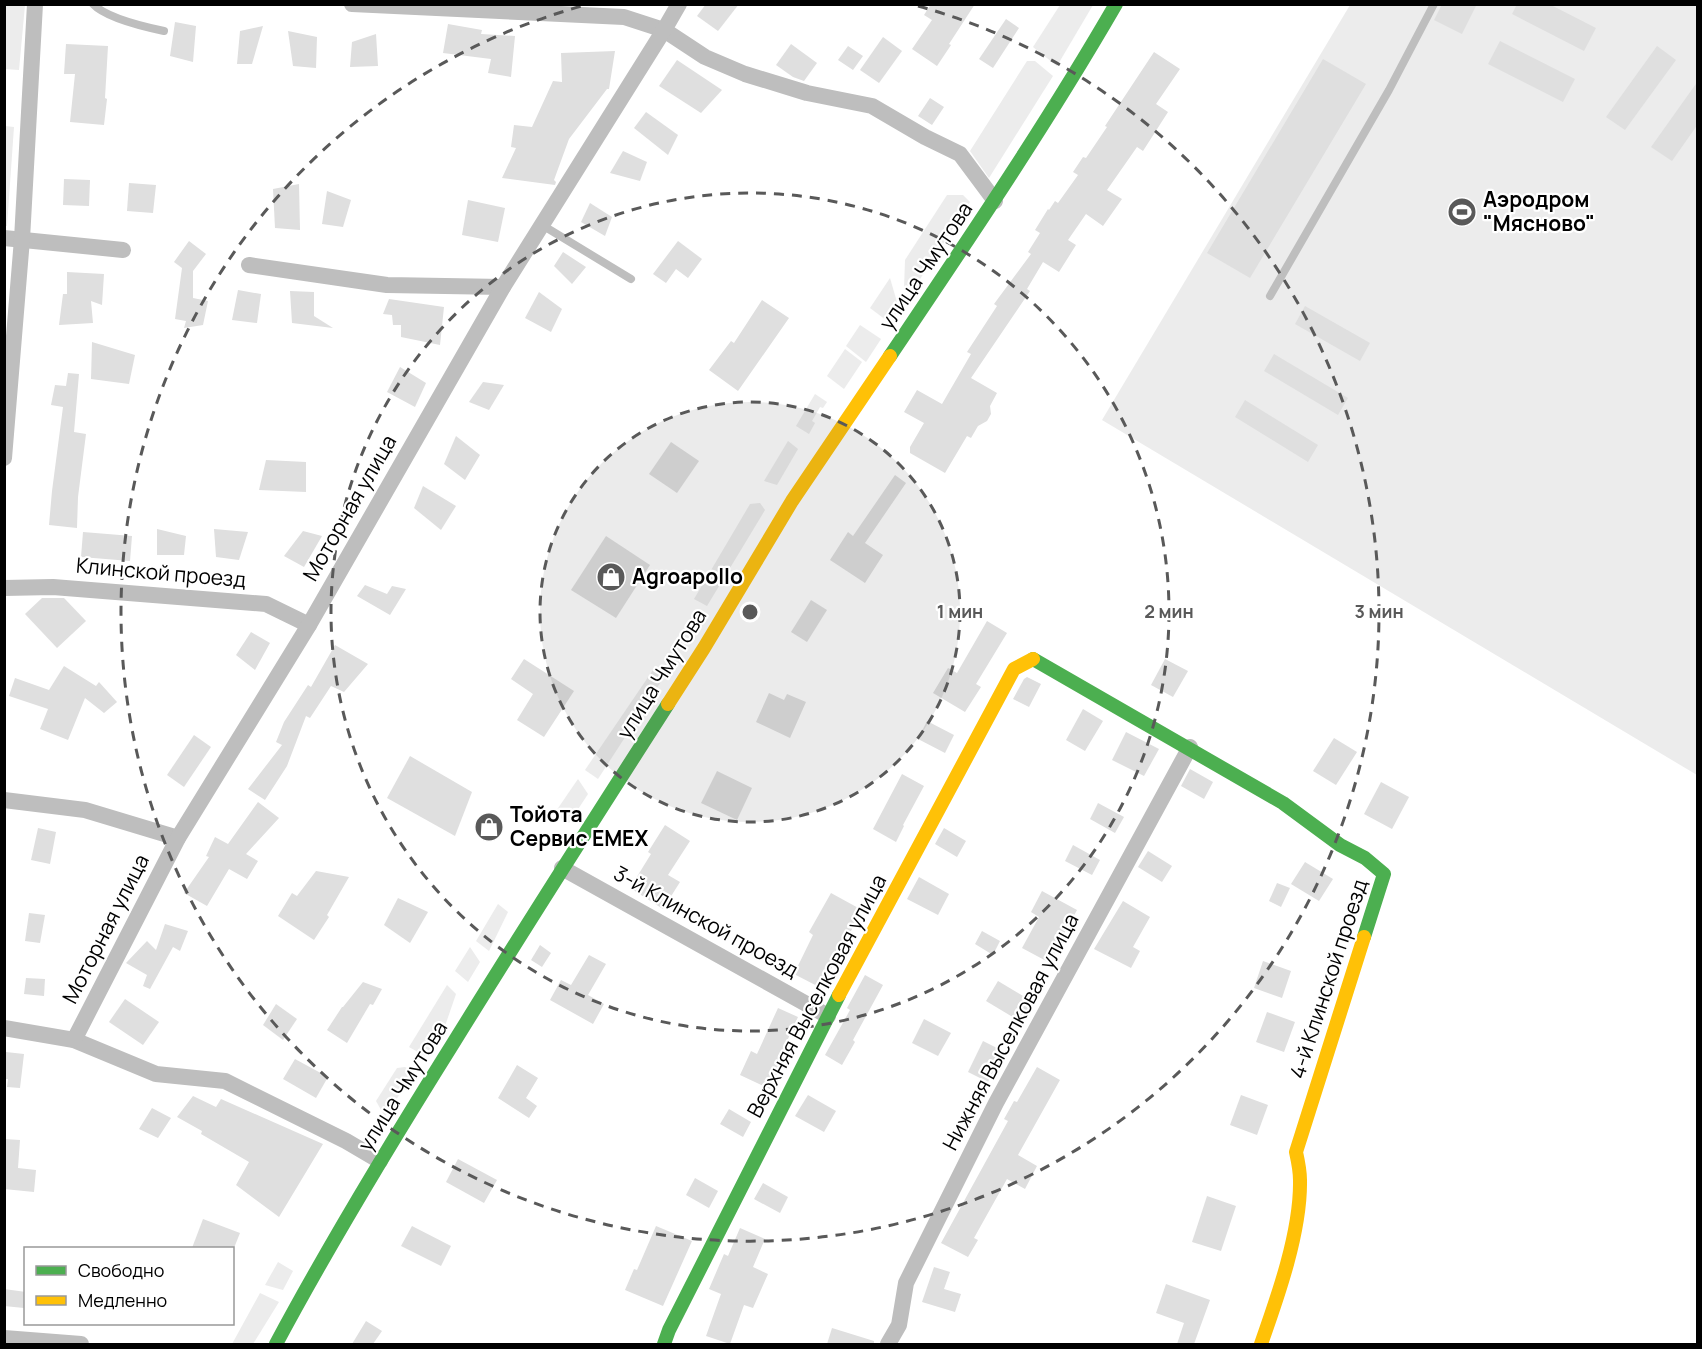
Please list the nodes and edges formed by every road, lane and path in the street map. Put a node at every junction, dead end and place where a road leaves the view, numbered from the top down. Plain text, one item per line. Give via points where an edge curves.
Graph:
1 (35, 4) edge
2 (93, 4) edge
3 (352, 4) edge
4 (679, 4) edge
5 (1116, 4) edge
6 (1434, 4) edge
7 (664, 30) junction
8 (164, 32) dead end
9 (995, 201) junction
10 (542, 225) junction
11 (4, 238) edge
12 (22, 238) junction
13 (123, 249) dead end
14 (249, 265) dead end
15 (631, 279) dead end
16 (503, 287) junction
17 (1270, 296) dead end
18 (4, 458) edge
19 (4, 588) edge
20 (309, 625) junction
21 (1014, 669) joint
22 (1190, 747) junction
23 (4, 800) edge
24 (178, 838) junction
25 (562, 868) junction
26 (828, 1016) junction
27 (4, 1028) edge
28 (74, 1040) junction
29 (380, 1161) junction
30 (4, 1338) edge
31 (81, 1344) edge
32 (276, 1344) edge
33 (663, 1344) edge
34 (888, 1344) edge
35 (1261, 1344) edge

1 - 12 street
2 - 8 lane via 135,24
3 - 7 street via 624,17
4 - 7 street, Моторная улица
5 - 9 street, улица Чмутова
6 - 17 lane
7 - 9 street via 705,57 745,74 807,93 872,106 960,154
7 - 10 street, Моторная улица
9 - 25 street, улица Чмутова via 792,501 704,648
10 - 15 lane
10 - 16 street, Моторная улица
11 - 12 street
12 - 13 street
12 - 18 street
14 - 16 street via 387,285
16 - 20 street, Моторная улица
19 - 20 street, Клинской проезд via 53,587 266,604
20 - 24 street, Моторная улица
21 - 22 street, 4-й Клинской проезд via 1034,658
21 - 26 street, Верхняя Выселковая улица
22 - 34 street, Нижняя Выселковая улица via 996,1103 906,1284 899,1325
22 - 35 street, 4-й Клинской проезд via 1283,803 1384,874 1296,1152 1300,1183 1294,1225 1282,1282
23 - 24 street via 85,810
24 - 28 street, Моторная улица
25 - 26 street, 3-й Клинской проезд
25 - 29 street, улица Чмутова
26 - 33 street, Верхняя Выселковая улица
27 - 28 street
28 - 29 street via 156,1074 225,1082
29 - 32 street, улица Чмутова
30 - 31 street

